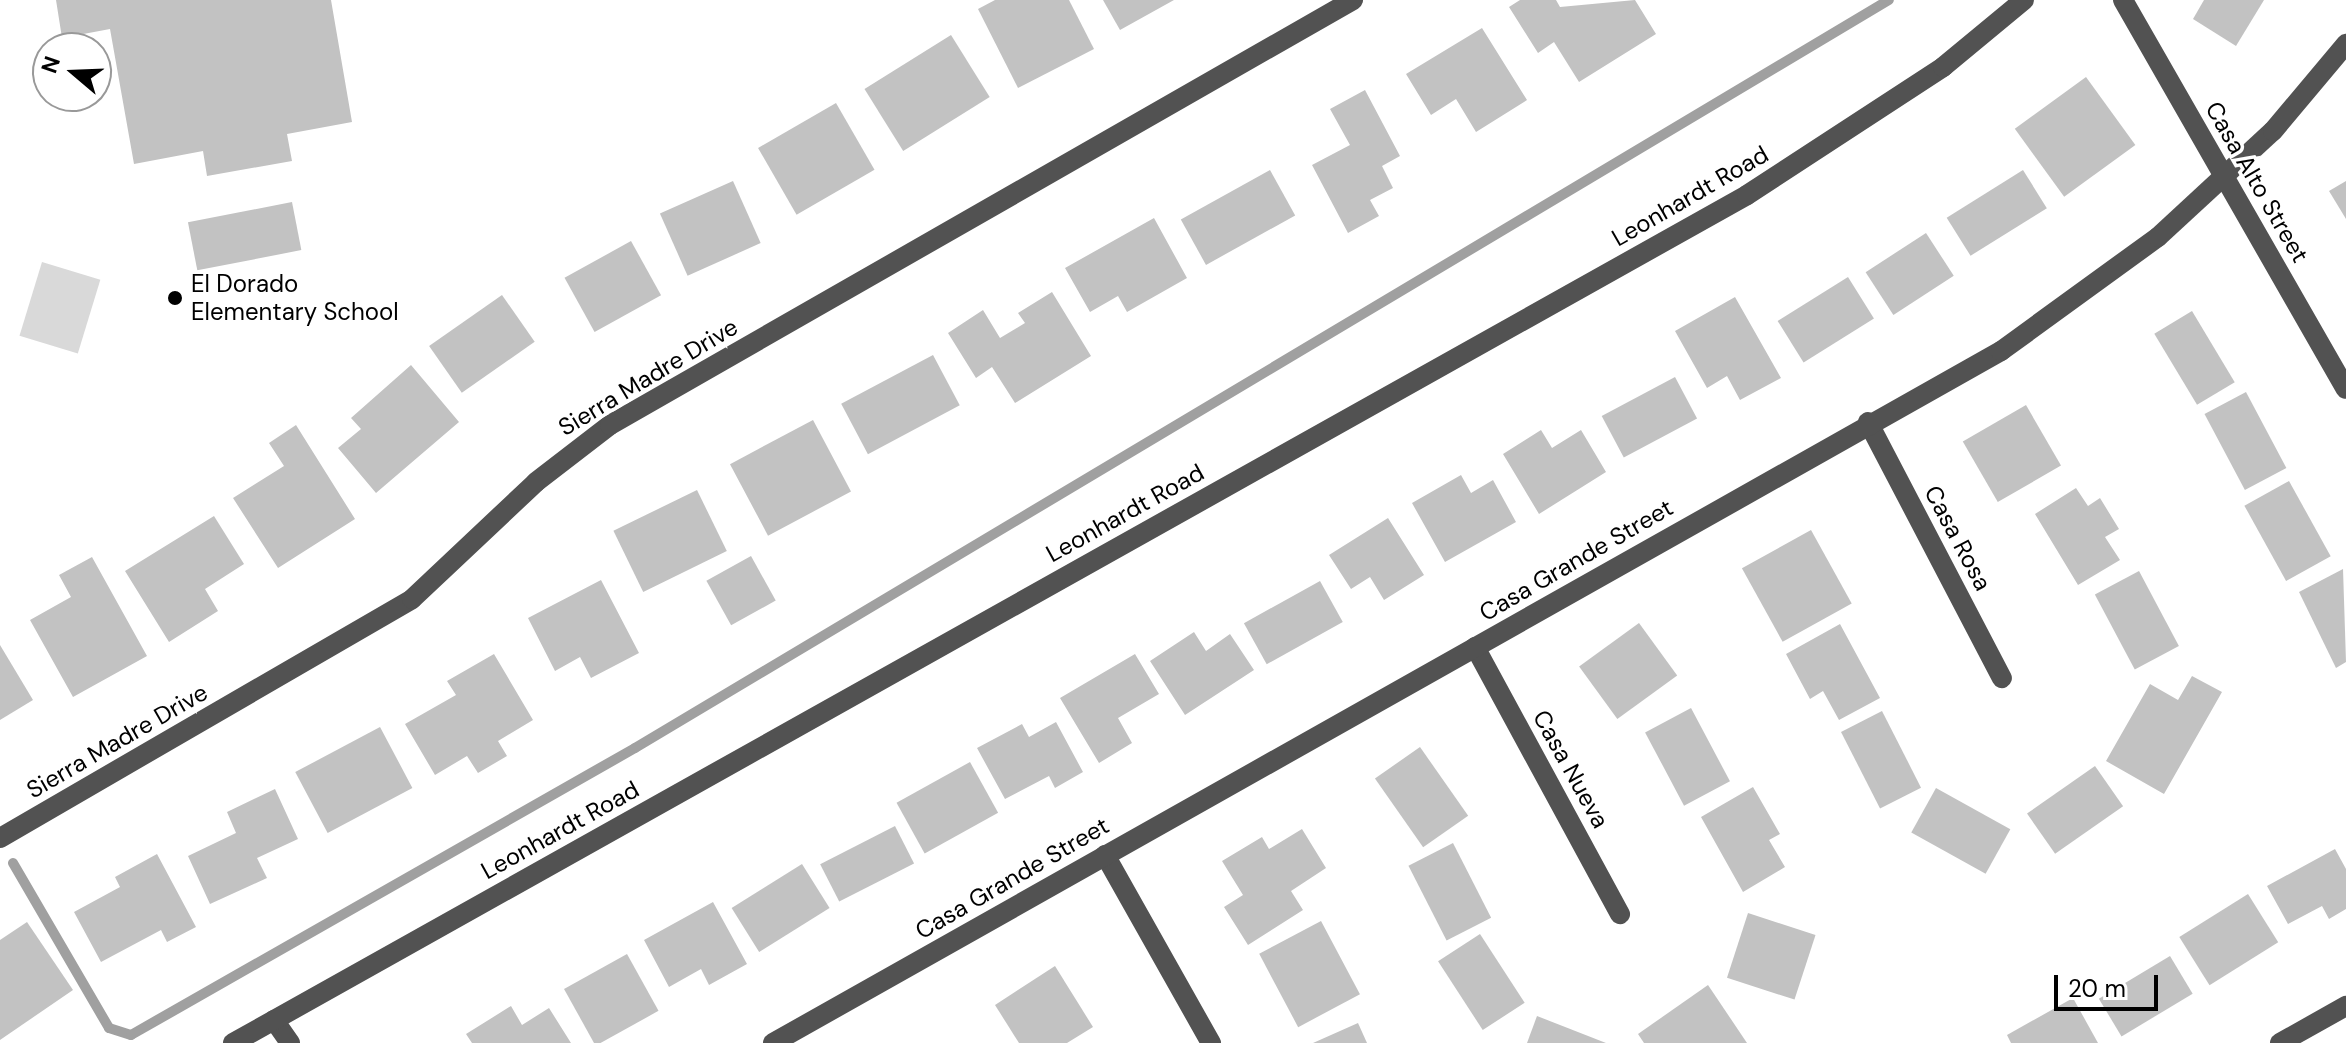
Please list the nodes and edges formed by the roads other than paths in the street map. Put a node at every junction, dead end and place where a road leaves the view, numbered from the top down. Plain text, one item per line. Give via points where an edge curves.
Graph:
1 (1353, 0) edge
2 (2024, 0) edge
3 (2123, 0) edge
4 (1324, 7) edge
5 (2346, 44) edge
6 (2224, 178) junction
7 (2346, 389) edge
8 (1868, 422) junction
9 (1475, 647) junction
10 (2002, 678) dead end
11 (0, 838) edge
12 (1105, 855) junction
13 (1620, 914) dead end
14 (2346, 1006) edge
15 (274, 1020) junction
16 (233, 1043) edge
17 (290, 1043) edge
18 (773, 1043) edge
19 (1211, 1043) edge
20 (2280, 1043) edge

1 - 4 street, Sierra Madre Drive
2 - 15 street, Leonhardt Road via 1931,76 1747,195
3 - 6 street, Casa Alto Street
4 - 11 street, Sierra Madre Drive via 610,425 536,482 412,599
5 - 6 street, Casa Grande Street
6 - 7 street, Casa Alto Street
6 - 8 street, Casa Grande Street via 2106,280 2001,351
8 - 9 street, Casa Grande Street
8 - 10 street, Casa Rosa
9 - 12 street, Casa Grande Street
9 - 13 street, Casa Nueva
12 - 18 street, Casa Grande Street
12 - 19 street
14 - 20 street
15 - 16 street, Leonhardt Road
15 - 17 street

